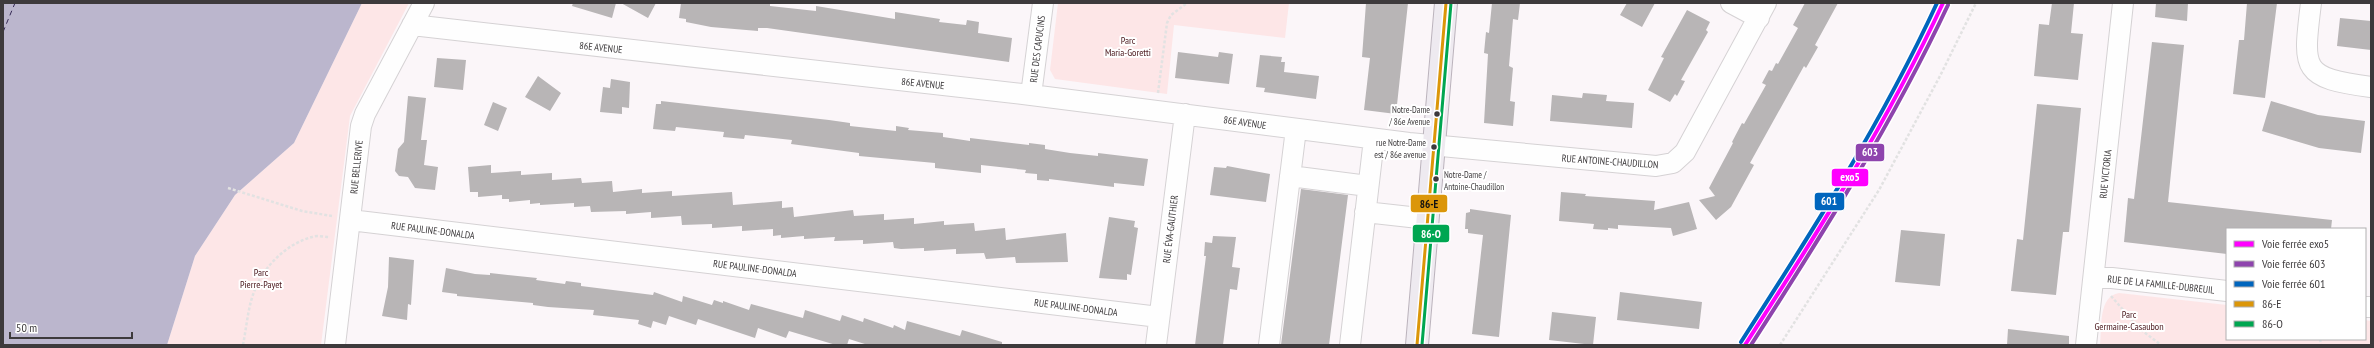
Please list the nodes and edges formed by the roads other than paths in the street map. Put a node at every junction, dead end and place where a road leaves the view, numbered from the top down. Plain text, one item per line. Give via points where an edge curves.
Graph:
1 (424, 3) edge
2 (1042, 3) edge
3 (1446, 3) edge
4 (1731, 3) edge
5 (2123, 3) edge
6 (2311, 3) edge
7 (1762, 10) edge
8 (412, 25) junction
9 (2371, 87) edge
10 (1031, 95) junction
11 (1185, 114) junction
12 (1296, 129) junction
13 (1374, 138) junction
14 (1434, 145) junction
15 (1290, 176) junction
16 (1368, 186) junction
17 (1365, 212) junction
18 (1428, 219) junction
19 (349, 229) junction
20 (2094, 276) junction
21 (2226, 291) edge
22 (1159, 317) junction
23 (335, 345) edge
24 (1156, 345) edge
25 (1269, 345) edge
26 (1350, 345) edge
27 (1417, 345) edge
28 (2086, 345) edge

1 - 8 street, RUE BELLERIVE
2 - 10 street, RUE DES CAPUCINS
3 - 14 main road
4 - 7 street
5 - 20 street, RUE VICTORIA
6 - 9 street via 2306,52 2308,63 2313,70 2329,80
7 - 14 street, RUE ANTOINE-CHAUDILLON via 1692,141 1673,163 1646,166
8 - 10 street, 86E AVENUE
8 - 19 street, RUE BELLERIVE via 363,120
10 - 11 street, 86E AVENUE
11 - 12 street, 86E AVENUE
11 - 22 street, RUE ÉVA-GAUTHIER
12 - 13 street, 86E AVENUE
12 - 15 street
13 - 14 street, 86E AVENUE
13 - 16 street
14 - 18 main road
15 - 16 street
15 - 25 street
16 - 17 street
17 - 18 street
17 - 26 street
18 - 27 main road
19 - 22 street, RUE PAULINE-DONALDA
19 - 23 street, RUE BELLERIVE
20 - 21 street, RUE DE LA FAMILLE-DUBREUIL
20 - 28 street, RUE VICTORIA
22 - 24 street, RUE ÉVA-GAUTHIER

